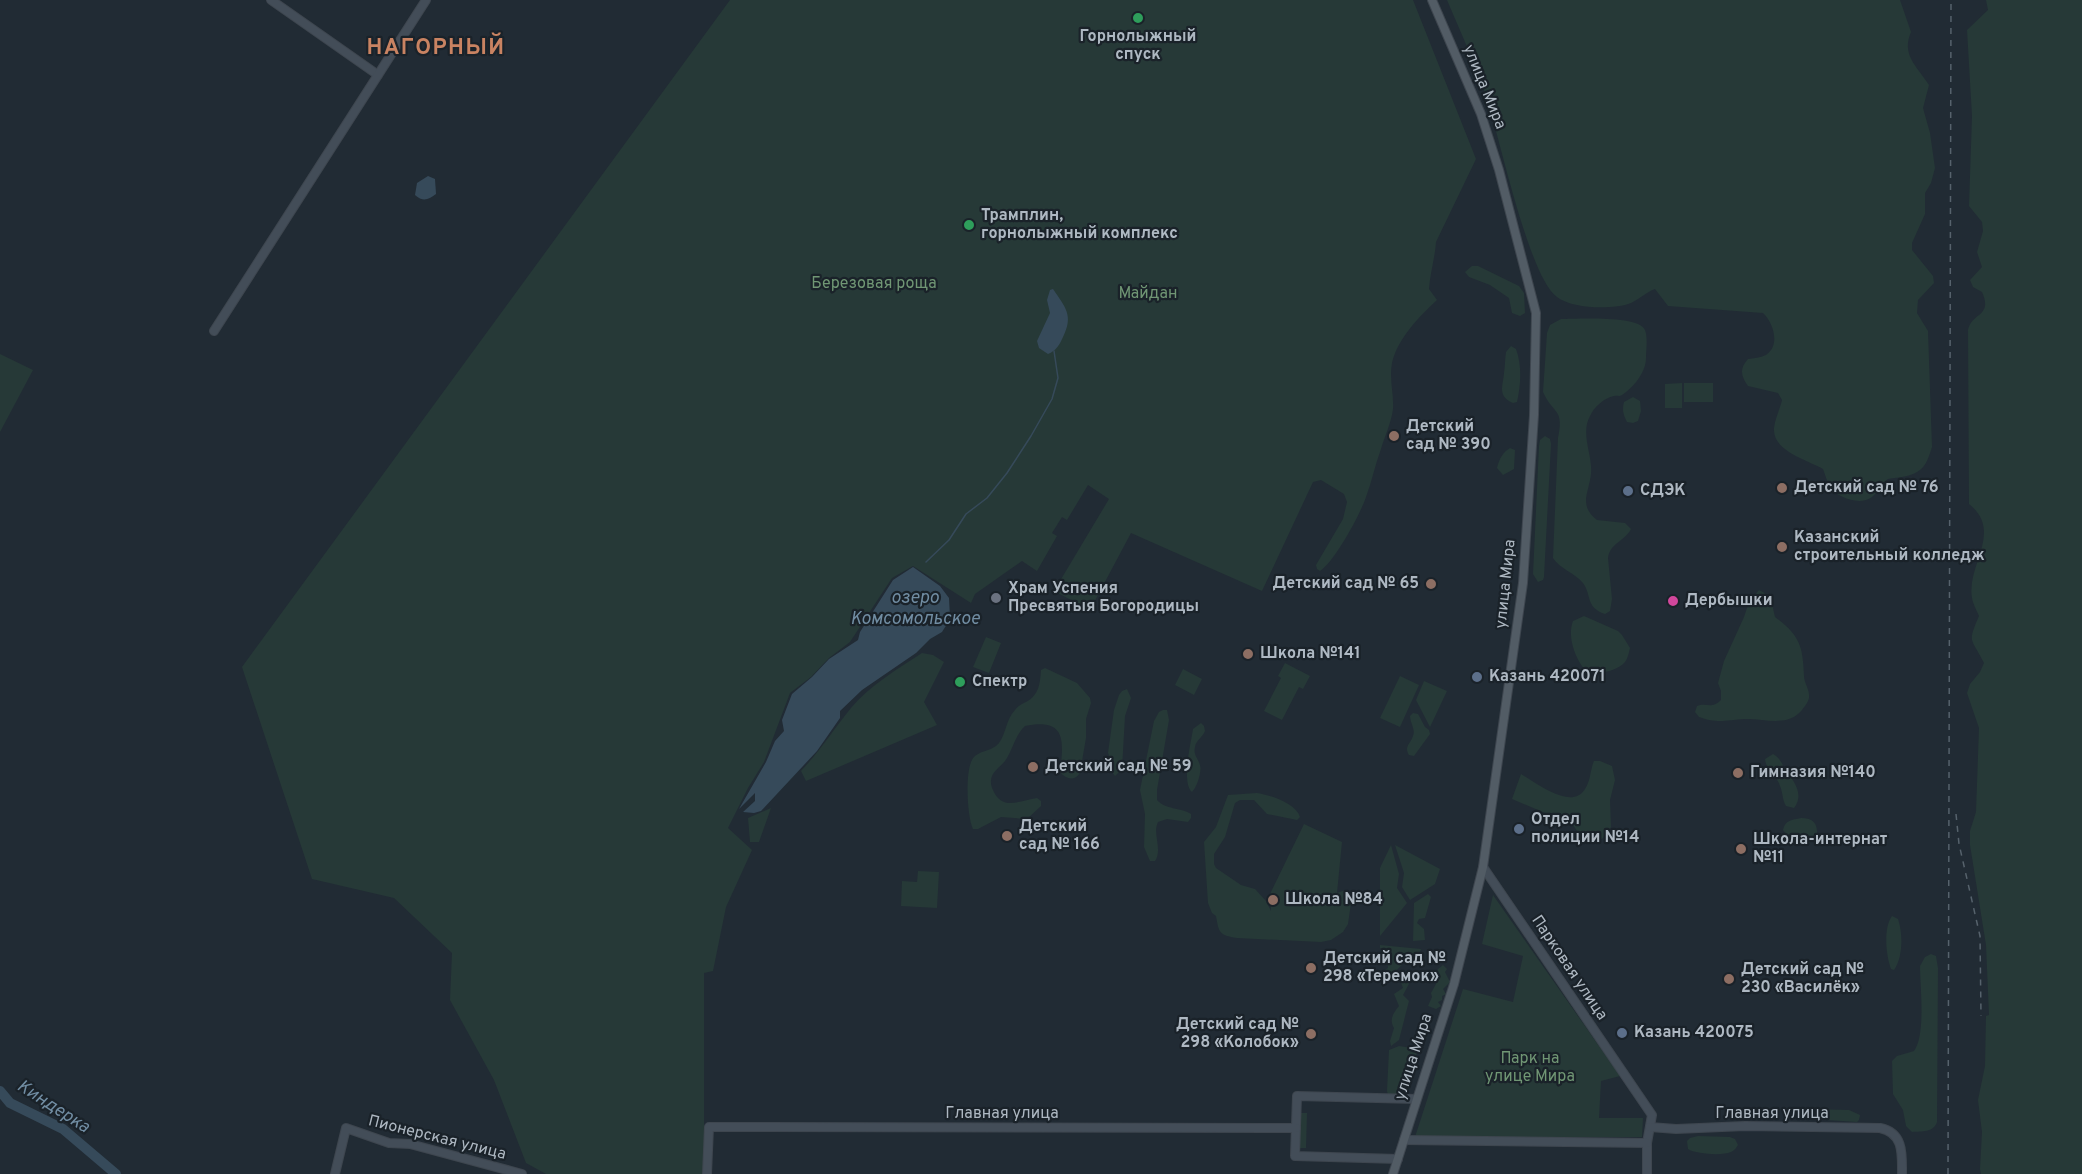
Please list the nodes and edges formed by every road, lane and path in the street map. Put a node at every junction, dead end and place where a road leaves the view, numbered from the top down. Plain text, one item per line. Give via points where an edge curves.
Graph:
1 (271, 0) edge
2 (426, 0) edge
3 (1432, 0) edge
4 (378, 75) junction
5 (214, 331) dead end
6 (1483, 867) junction
7 (1416, 1100) junction
8 (1650, 1127) junction
9 (1296, 1128) junction
10 (1404, 1140) junction
11 (1647, 1143) junction
12 (1398, 1159) junction
13 (335, 1174) edge
14 (522, 1174) edge
15 (707, 1174) edge
16 (1393, 1174) edge
17 (1647, 1174) edge
18 (1902, 1174) edge

1 - 4 street
2 - 4 street
3 - 6 main road, улица Мира via 1481,114 1536,313 1523,583
4 - 5 street
6 - 7 main road, улица Мира via 1454,984
6 - 8 street, Парковая улица via 1652,1115
7 - 9 street via 1297,1096
7 - 10 main road, улица Мира
8 - 11 street
8 - 18 street, Главная улица via 1880,1128 1893,1133 1901,1146
9 - 12 street via 1295,1156
9 - 15 street, Главная улица via 709,1127
10 - 11 street
10 - 12 main road, улица Мира
11 - 17 street
12 - 16 main road, улица Мира
13 - 14 street, Пионерская улица via 346,1128 381,1141 410,1144

